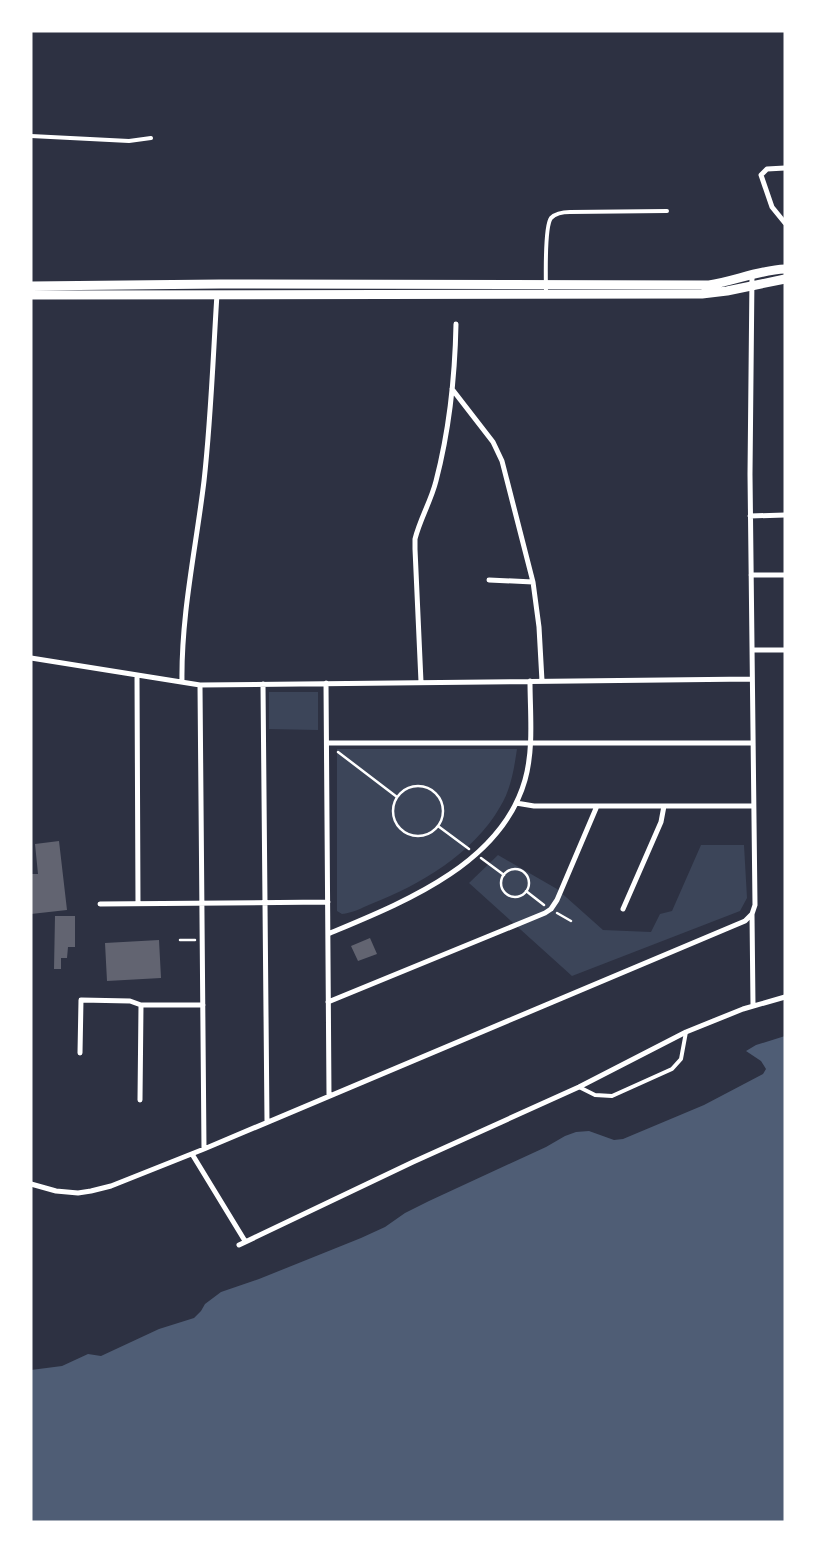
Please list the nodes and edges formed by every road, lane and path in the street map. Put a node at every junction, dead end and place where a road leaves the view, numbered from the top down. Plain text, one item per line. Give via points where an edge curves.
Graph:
1 (31, 136) edge
2 (151, 138) dead end
3 (785, 168) edge
4 (667, 211) dead end
5 (785, 223) edge
6 (785, 269) edge
7 (752, 276) junction
8 (785, 279) edge
9 (31, 286) edge
10 (752, 286) junction
11 (546, 290) junction
12 (217, 294) junction
13 (31, 295) edge
14 (456, 324) dead end
15 (452, 389) junction
16 (750, 516) junction
17 (785, 516) edge
18 (751, 575) junction
19 (785, 575) edge
20 (489, 580) dead end
21 (533, 582) junction
22 (752, 650) junction
23 (785, 650) edge
24 (31, 658) edge
25 (137, 675) junction
26 (752, 679) junction
27 (530, 681) junction
28 (542, 681) junction
29 (182, 682) junction
30 (421, 682) junction
31 (326, 683) junction
32 (263, 684) junction
33 (200, 685) junction
34 (327, 743) junction
35 (530, 743) junction
36 (753, 743) junction
37 (398, 797) junction
38 (516, 803) junction
39 (597, 806) junction
40 (664, 806) junction
41 (753, 806) junction
42 (522, 895) joint
43 (328, 902) junction
44 (138, 903) junction
45 (202, 903) junction
46 (265, 903) junction
47 (100, 904) dead end
48 (623, 909) dead end
49 (752, 914) junction
50 (328, 934) junction
51 (785, 998) edge
52 (328, 1002) junction
53 (141, 1005) junction
54 (203, 1005) junction
55 (753, 1006) junction
56 (686, 1032) junction
57 (80, 1054) dead end
58 (579, 1087) junction
59 (329, 1095) junction
60 (140, 1100) dead end
61 (267, 1122) junction
62 (204, 1149) junction
63 (192, 1154) junction
64 (31, 1184) edge
65 (245, 1242) junction
66 (238, 1245) dead end

1 - 2 lane via 129,141
3 - 5 street via 767,169 761,175 772,208
4 - 11 lane via 558,213 548,227
6 - 7 street
7 - 10 street
7 - 11 street via 709,285
8 - 10 street
9 - 11 street via 220,284
10 - 11 street via 702,294
10 - 16 street
11 - 12 street
12 - 13 street
12 - 29 street via 205,473 186,603
14 - 15 street
15 - 21 street via 500,454
15 - 30 street via 436,480 415,539
16 - 17 street
16 - 18 street
18 - 19 street
18 - 22 street
20 - 21 street
21 - 28 street
22 - 23 street
22 - 26 street
24 - 25 street
25 - 29 street
25 - 44 street
26 - 28 street
26 - 36 street
27 - 28 street
27 - 30 street
27 - 35 street
29 - 33 street
30 - 31 street
31 - 32 street
31 - 34 street
32 - 33 street
32 - 46 street
33 - 45 street
34 - 35 street
34 - 37 path
34 - 43 street
35 - 36 street
35 - 38 street via 525,779
36 - 41 street
37 - 37 path via 393,810 396,824 401,829 420,836 438,826 442,806 440,799 429,789 408,788
38 - 39 street
38 - 50 street via 488,843 446,876 397,905
39 - 40 street
39 - 52 street via 557,900 545,914
40 - 41 street
40 - 48 street via 661,822
41 - 49 street via 755,905
42 - 42 path via 528,884 526,875 515,869 505,872 501,881 503,890 509,896
43 - 46 street
43 - 50 street
44 - 45 street
44 - 47 street
45 - 46 street
45 - 54 street
46 - 61 street
49 - 55 street
49 - 59 street via 736,924
50 - 52 street
51 - 55 street
52 - 59 street
53 - 54 street
53 - 57 street via 134,1001 81,1000
53 - 60 street
54 - 62 street
55 - 56 street
56 - 58 street
56 - 58 lane via 681,1059 672,1069 612,1096 601,1097
58 - 65 street
59 - 61 street
61 - 62 street
62 - 63 street
63 - 64 street via 91,1192 56,1191
63 - 65 street
65 - 66 street

